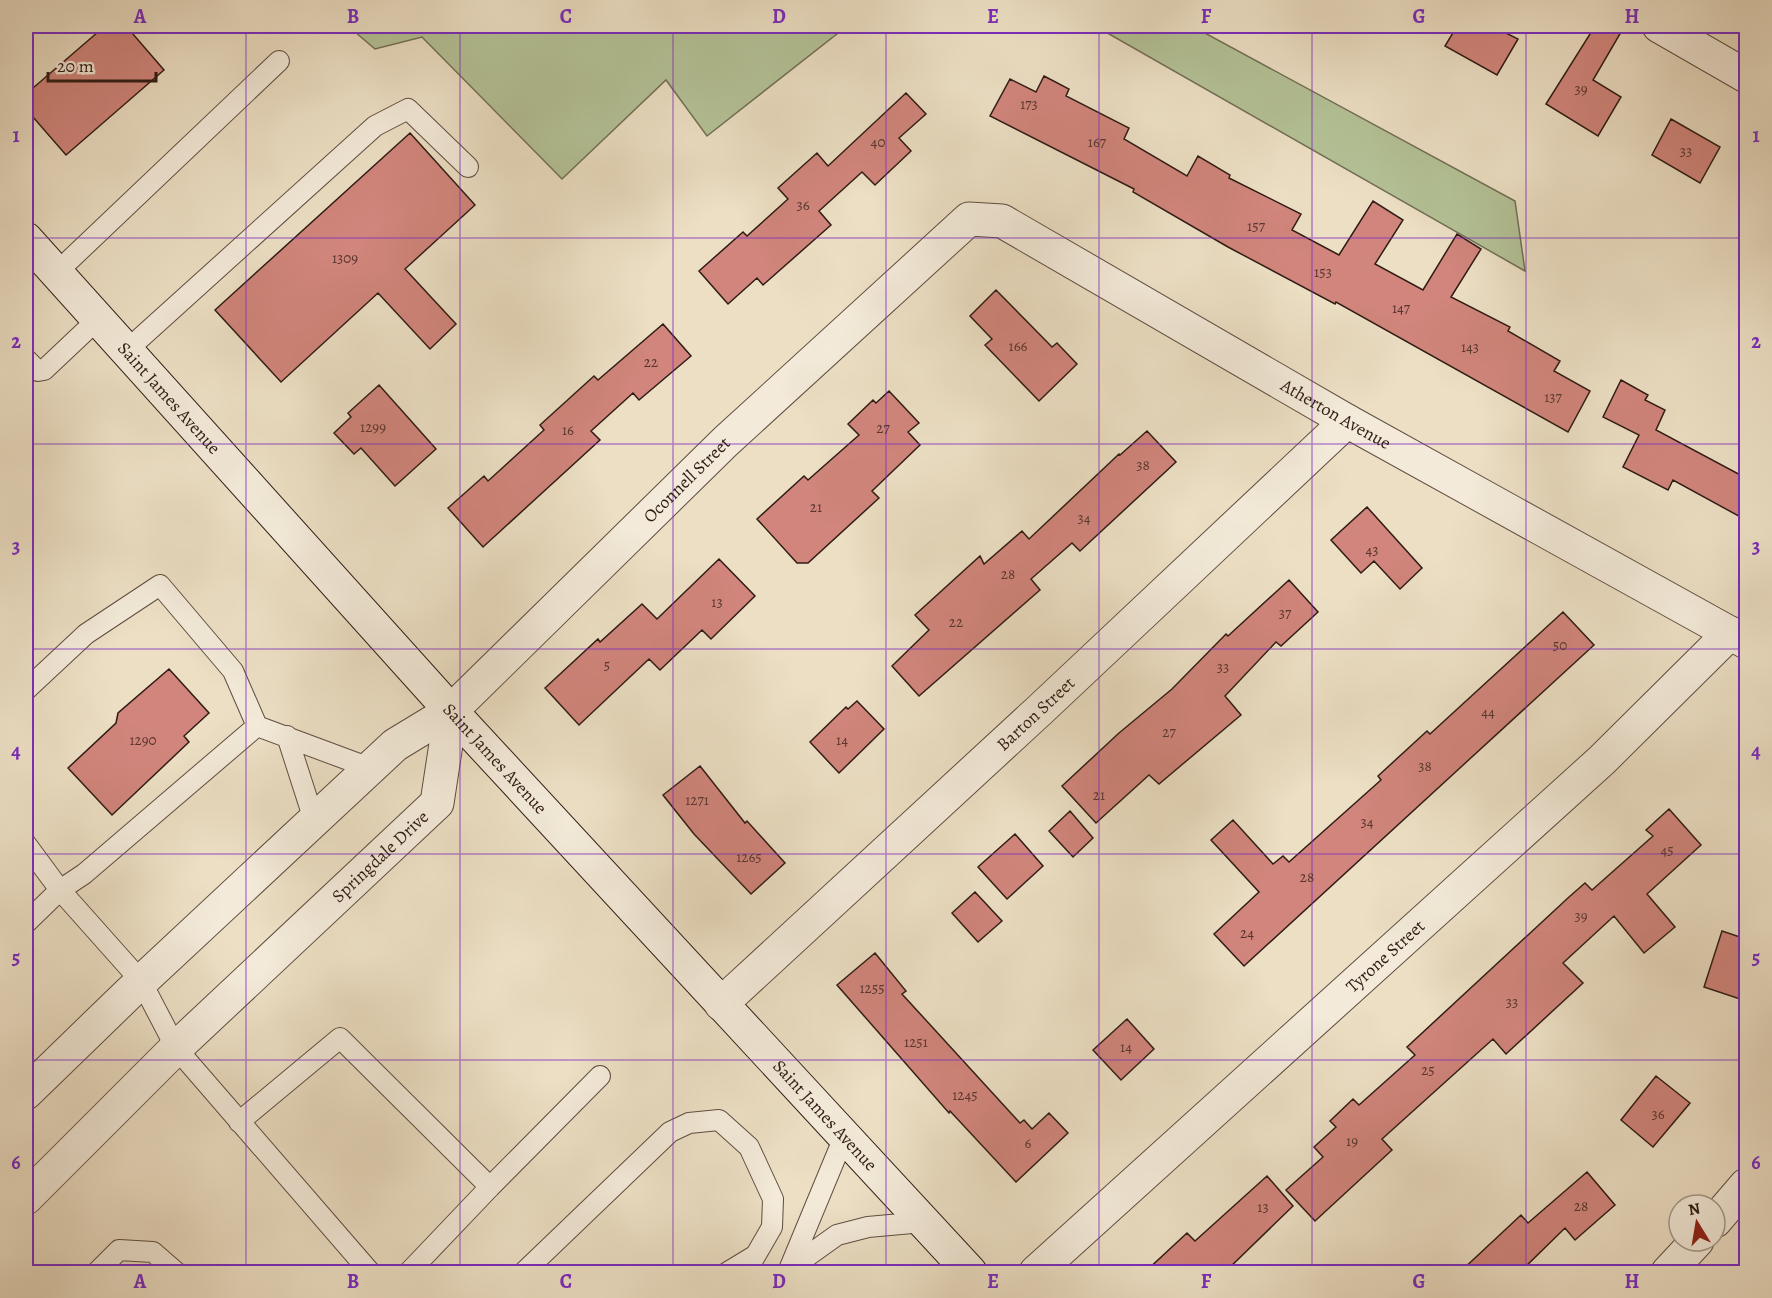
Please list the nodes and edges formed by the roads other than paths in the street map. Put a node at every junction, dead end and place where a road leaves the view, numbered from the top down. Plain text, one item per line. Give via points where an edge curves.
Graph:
1 (1659, 26) edge
2 (279, 62) dead end
3 (1746, 76) edge
4 (468, 167) dead end
5 (26, 239) edge
6 (930, 254) joint
7 (56, 273) junction
8 (98, 319) junction
9 (126, 351) junction
10 (26, 359) edge
11 (1347, 421) junction
12 (1738, 638) edge
13 (26, 690) edge
14 (451, 711) junction
15 (257, 726) junction
16 (287, 736) junction
17 (370, 768) junction
18 (314, 820) junction
19 (26, 844) edge
20 (60, 890) junction
21 (26, 923) edge
22 (141, 981) junction
23 (721, 1004) junction
24 (176, 1048) junction
25 (600, 1076) dead end
26 (26, 1093) edge
27 (239, 1122) junction
28 (844, 1137) junction
29 (1746, 1185) edge
30 (490, 1187) junction
31 (26, 1198) edge
32 (1727, 1207) edge
33 (923, 1222) junction
34 (759, 1253) junction
35 (1686, 1253) edge
36 (790, 1270) edge
37 (97, 1272) edge
38 (176, 1272) edge
39 (370, 1272) edge
40 (410, 1272) edge
41 (524, 1272) edge
42 (728, 1272) edge
43 (746, 1272) edge
44 (970, 1272) edge
45 (1036, 1272) edge
46 (1668, 1272) edge

1 - 3 street
2 - 7 lane
4 - 9 lane via 408,109 375,126
5 - 7 street, Saint James Avenue
6 - 11 street, Atherton Avenue via 969,219 1002,221
6 - 14 street, Oconnell Street via 725,442
7 - 8 street, Saint James Avenue
8 - 9 street, Saint James Avenue
8 - 10 lane via 44,370 38,371
9 - 14 street, Saint James Avenue
11 - 12 street, Atherton Avenue
11 - 23 street, Barton Street
12 - 45 street, Tyrone Street
13 - 15 lane via 86,634 160,585 233,672
14 - 17 street via 395,745
14 - 23 street, Saint James Avenue
14 - 24 street, Springdale Drive via 437,803
15 - 16 lane
15 - 20 lane via 84,874
16 - 17 lane
16 - 18 lane
17 - 18 street
18 - 22 street
19 - 20 lane
20 - 21 lane
20 - 22 lane
22 - 24 lane
22 - 26 street
23 - 28 street, Saint James Avenue
24 - 27 lane
24 - 31 street, Springdale Drive
25 - 30 lane
27 - 30 lane via 340,1038
27 - 39 lane
28 - 33 street, Saint James Avenue
28 - 36 lane
29 - 32 street
30 - 40 lane
33 - 36 lane via 868,1227 837,1235
33 - 44 street, Saint James Avenue
34 - 41 lane via 772,1227 773,1199 749,1147 718,1120 689,1123 670,1132
34 - 42 lane
34 - 43 lane
35 - 46 street
37 - 38 lane via 119,1250 153,1252

